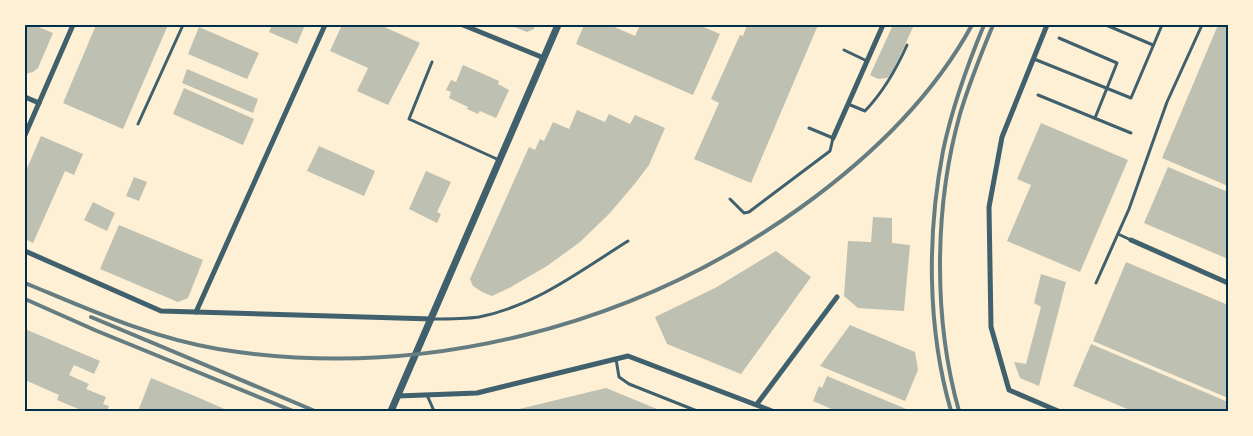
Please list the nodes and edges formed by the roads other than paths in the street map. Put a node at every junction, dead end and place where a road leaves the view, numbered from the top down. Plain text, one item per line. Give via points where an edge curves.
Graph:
1 (73, 25) edge
2 (183, 25) edge
3 (325, 25) edge
4 (463, 25) edge
5 (558, 25) edge
6 (883, 25) edge
7 (1047, 25) edge
8 (1106, 25) edge
9 (1162, 25) edge
10 (1202, 25) edge
11 (1059, 38) dead end
12 (907, 46) dead end
13 (1153, 46) junction
14 (844, 50) dead end
15 (544, 58) junction
16 (1033, 59) junction
17 (867, 61) junction
18 (432, 62) dead end
19 (1107, 88) junction
20 (1038, 95) dead end
21 (25, 96) edge
22 (39, 102) junction
23 (848, 104) junction
24 (1095, 118) junction
25 (138, 124) dead end
26 (809, 128) dead end
27 (1131, 133) dead end
28 (25, 135) edge
29 (833, 138) junction
30 (500, 160) junction
31 (730, 199) dead end
32 (1118, 234) junction
33 (628, 240) dead end
34 (1131, 240) joint
35 (25, 251) edge
36 (1096, 283) dead end
37 (1228, 283) edge
38 (837, 297) dead end
39 (196, 312) junction
40 (432, 318) junction
41 (616, 359) junction
42 (427, 395) junction
43 (398, 396) junction
44 (756, 404) junction
45 (391, 411) edge
46 (434, 411) edge
47 (697, 411) edge
48 (772, 411) edge
49 (1058, 411) edge

1 - 22 street
2 - 25 lane
3 - 39 street
4 - 15 street
5 - 15 street
6 - 17 street
7 - 16 street
8 - 13 lane
9 - 13 lane
10 - 32 lane via 1167,102
11 - 19 lane via 1117,63
12 - 23 lane via 895,73 866,111
13 - 19 lane via 1131,98
14 - 17 lane
15 - 30 street
16 - 19 lane
16 - 49 street via 1002,137 989,207 992,327 1009,390
17 - 23 street
18 - 30 lane via 408,119
19 - 24 lane
20 - 24 lane
21 - 22 street
22 - 28 street
23 - 29 street
24 - 27 lane
26 - 29 lane
29 - 31 lane via 830,151 749,212 744,213
30 - 40 street
32 - 34 lane
32 - 36 lane
33 - 40 lane via 525,304 478,317
34 - 37 street
35 - 39 street via 161,311
38 - 44 street
39 - 40 street
40 - 43 street
41 - 42 street via 477,394
41 - 44 street via 628,356
41 - 47 lane via 619,377 629,384
42 - 43 street
42 - 46 lane
43 - 45 street
44 - 48 street

